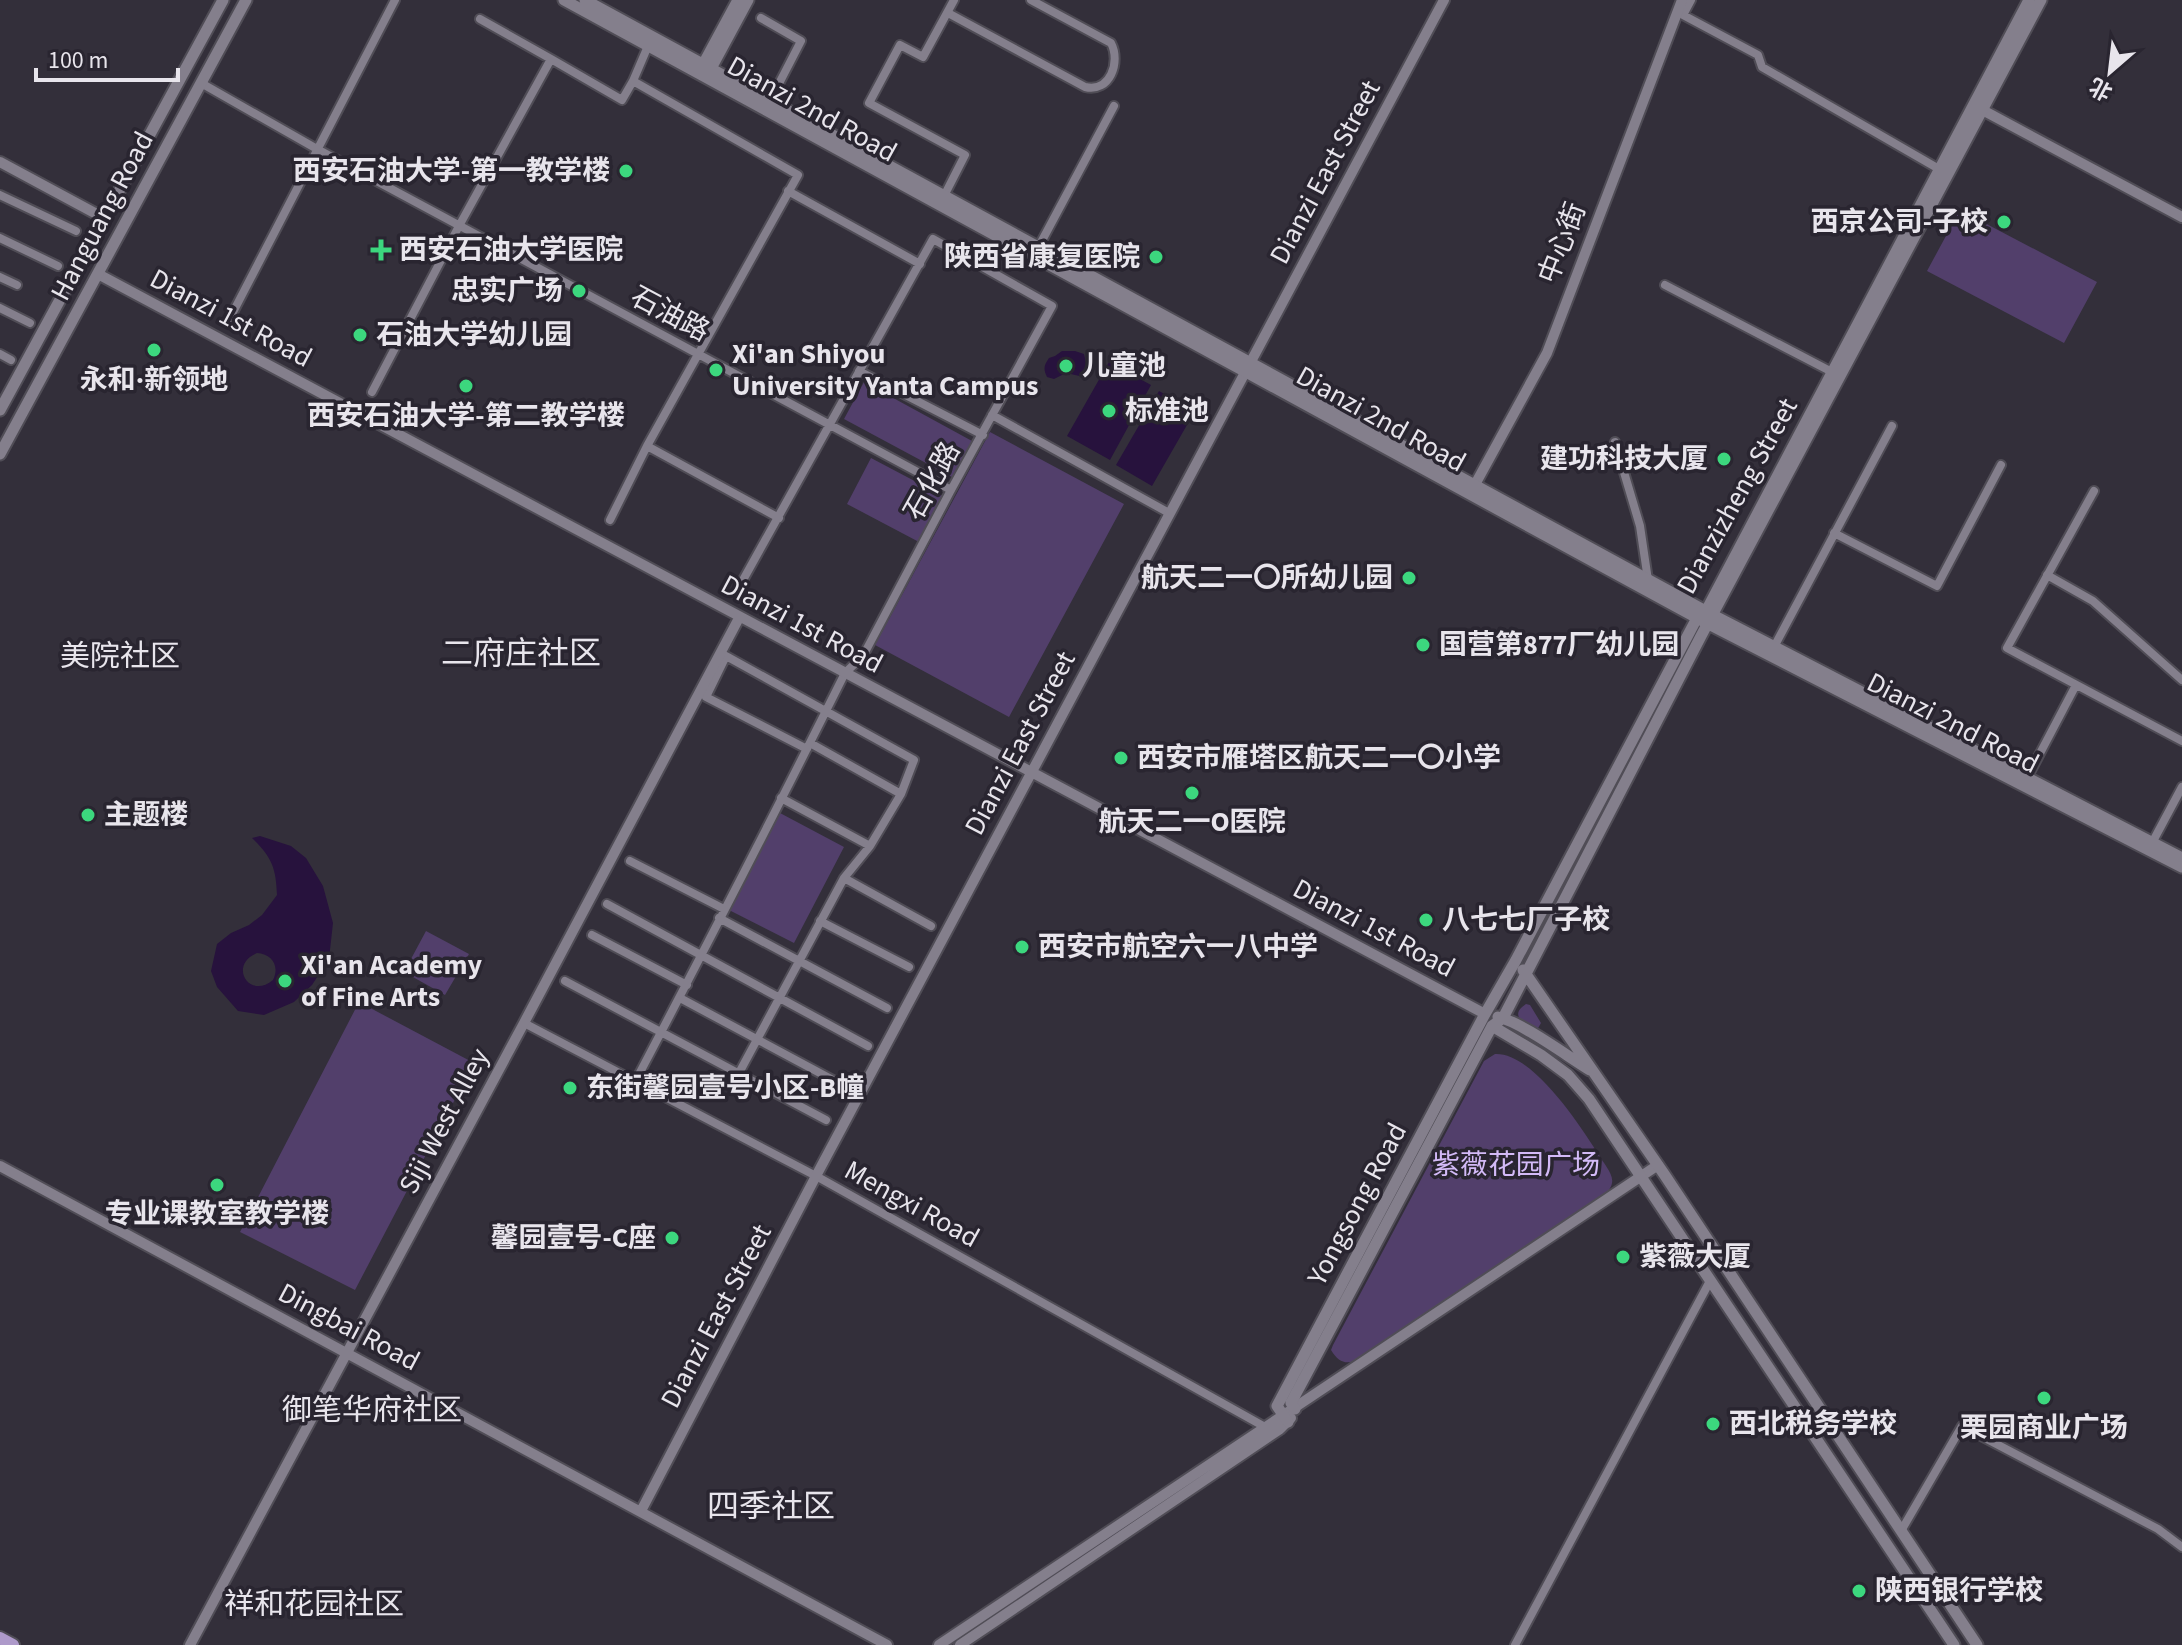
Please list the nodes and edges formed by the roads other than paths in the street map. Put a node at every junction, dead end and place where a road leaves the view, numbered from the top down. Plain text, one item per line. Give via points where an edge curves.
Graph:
1 (223, 0) edge
2 (246, 0) edge
3 (395, 0) edge
4 (564, 0) edge
5 (585, 0) edge
6 (738, 0) edge
7 (748, 0) edge
8 (954, 0) edge
9 (1031, 0) edge
10 (1444, 0) edge
11 (1682, 0) edge
12 (1691, 0) edge
13 (2029, 0) edge
14 (2041, 0) edge
15 (948, 13) junction
16 (761, 18) dead end
17 (480, 19) dead end
18 (648, 46) junction
19 (551, 59) junction
20 (704, 71) junction
21 (633, 81) junction
22 (201, 83) junction
23 (770, 101) junction
24 (1114, 106) dead end
25 (1978, 108) junction
26 (317, 149) junction
27 (0, 162) edge
28 (1939, 169) junction
29 (788, 191) junction
30 (0, 195) edge
31 (944, 196) junction
32 (2182, 217) edge
33 (104, 218) junction
34 (459, 226) junction
35 (76, 231) dead end
36 (0, 238) edge
37 (1038, 248) junction
38 (920, 264) junction
39 (58, 266) dead end
40 (98, 274) junction
41 (0, 277) edge
42 (17, 285) dead end
43 (1665, 285) dead end
44 (0, 308) edge
45 (230, 318) dead end
46 (30, 323) dead end
47 (0, 354) edge
48 (697, 354) junction
49 (11, 360) dead end
50 (1248, 368) junction
51 (859, 371) junction
52 (1832, 372) junction
53 (372, 392) dead end
54 (0, 410) edge
55 (992, 415) junction
56 (830, 424) junction
57 (1892, 426) dead end
58 (983, 435) junction
59 (1615, 442) dead end
60 (647, 446) junction
61 (0, 454) edge
62 (2001, 465) dead end
63 (951, 490) junction
64 (1472, 490) junction
65 (2094, 491) dead end
66 (1169, 513) junction
67 (779, 518) junction
68 (610, 520) dead end
69 (1834, 533) junction
70 (2047, 575) junction
71 (743, 580) dead end
72 (1648, 580) junction
73 (1706, 617) junction
74 (739, 618) junction
75 (1774, 647) junction
76 (845, 673) junction
77 (2182, 680) edge
78 (2076, 685) junction
79 (826, 713) junction
80 (2182, 740) edge
81 (808, 746) junction
82 (1032, 772) junction
83 (2027, 778) junction
84 (2182, 787) edge
85 (901, 794) junction
86 (781, 798) junction
87 (2152, 843) junction
88 (870, 846) junction
89 (2182, 858) edge
90 (630, 861) dead end
91 (2182, 867) edge
92 (844, 878) junction
93 (607, 904) dead end
94 (721, 914) junction
95 (820, 921) junction
96 (931, 926) dead end
97 (592, 935) dead end
98 (701, 955) junction
99 (800, 960) junction
100 (1516, 960) junction
101 (909, 967) dead end
102 (1526, 974) junction
103 (565, 981) dead end
104 (687, 985) junction
105 (680, 998) junction
106 (779, 998) junction
107 (887, 1008) dead end
108 (1485, 1014) junction
109 (1503, 1018) junction
110 (524, 1023) junction
111 (1492, 1026) junction
112 (661, 1033) junction
113 (757, 1039) junction
114 (868, 1046) dead end
115 (739, 1073) junction
116 (1596, 1073) junction
117 (636, 1080) junction
118 (846, 1087) dead end
119 (826, 1120) dead end
120 (1658, 1165) junction
121 (0, 1166) edge
122 (816, 1176) junction
123 (1641, 1177) junction
124 (1710, 1281) junction
125 (347, 1353) junction
126 (1295, 1409) junction
127 (1286, 1419) junction
128 (1268, 1431) junction
129 (641, 1511) junction
130 (1901, 1531) junction
131 (2182, 1547) edge
132 (0, 1638) edge
133 (13, 1645) edge
134 (190, 1645) edge
135 (887, 1645) edge
136 (939, 1645) edge
137 (960, 1645) edge
138 (1515, 1645) edge
139 (1954, 1645) edge
140 (1977, 1645) edge

1 - 33 main road, Hanguang Road
2 - 22 main road, Hanguang Road
3 - 26 street
4 - 18 main road, Dianzi 2nd Road
5 - 20 main road, Dianzi 2nd Road
6 - 20 main road
7 - 20 main road
8 - 15 street
9 - 15 street via 1111,43 1116,62 1104,85 1085,87
10 - 50 street, Dianzi East Street
11 - 64 street, 中心街 via 1547,353
12 - 28 street via 1683,15 1758,55 1762,67
13 - 25 main road, Dianzizheng Street
14 - 25 main road, Dianzizheng Street
15 - 31 street via 923,57 900,45 869,103 965,155
16 - 23 street via 801,41
17 - 19 street
18 - 20 main road, Dianzi 2nd Road
18 - 21 street
19 - 21 street via 622,100
19 - 34 street
20 - 23 main road, Dianzi 2nd Road
20 - 50 main road, Dianzi 2nd Road
21 - 29 street via 798,175
22 - 26 street, 石油路
22 - 40 main road, Hanguang Road
23 - 31 main road, Dianzi 2nd Road
24 - 37 street
25 - 28 main road, Dianzizheng Street
25 - 32 street
25 - 73 main road, Dianzizheng Street
26 - 34 street, 石油路
26 - 45 street
27 - 33 street
28 - 52 main road, Dianzizheng Street
29 - 38 street
29 - 48 street
30 - 35 street
31 - 37 main road, Dianzi 2nd Road
33 - 54 main road, Hanguang Road
34 - 48 street, 石油路
34 - 53 street
36 - 39 street
37 - 50 main road, Dianzi 2nd Road
38 - 51 street
38 - 55 street, 石化路 via 933,239 1052,306
40 - 61 main road, Hanguang Road
40 - 74 street, Dianzi 1st Road
41 - 42 street
43 - 52 street
44 - 46 street
47 - 49 street
48 - 56 street, 石油路
48 - 60 street
50 - 64 main road, Dianzi 2nd Road
50 - 66 street, Dianzi East Street
51 - 56 street
51 - 58 street
52 - 73 main road, Dianzizheng Street
55 - 58 street, 石化路
55 - 66 street
56 - 63 street, 石油路
56 - 67 street
57 - 69 street
58 - 63 street, 石化路
59 - 72 street via 1640,526
60 - 67 street
60 - 68 street
62 - 69 street via 1937,586
63 - 76 street, 石化路 via 863,656
64 - 72 main road, Dianzi 2nd Road
64 - 73 main road, Dianzi 2nd Road
65 - 70 street
66 - 82 street, Dianzi East Street
67 - 71 street
69 - 75 street
70 - 77 street via 2093,601
70 - 78 street via 2007,648
72 - 73 main road, Dianzi 2nd Road
73 - 75 main road, Dianzi 2nd Road
73 - 91 main road, Dianzi 2nd Road
73 - 100 main road, Dianzizheng Street
73 - 102 main road, Dianzizheng Street
74 - 76 street, Dianzi 1st Road
74 - 110 street, Siji West Alley
75 - 83 main road, Dianzi 2nd Road
76 - 79 street, 石化路
76 - 82 street, Dianzi 1st Road
78 - 80 street
78 - 83 street
79 - 81 street, 石化路
79 - 81 street via 726,656 706,697
79 - 85 street via 914,760
81 - 85 street
81 - 86 street, 石化路
82 - 108 street, Dianzi 1st Road
82 - 122 street, Dianzi East Street
83 - 87 main road, Dianzi 2nd Road
84 - 87 street
85 - 88 street
86 - 88 street
86 - 94 street, 石化路
87 - 89 main road, Dianzi 2nd Road
88 - 92 street
90 - 94 street
92 - 95 street
92 - 96 street
93 - 98 street
94 - 98 street, 石化路
94 - 99 street
95 - 99 street
95 - 101 street
97 - 104 street
98 - 104 street, 石化路
98 - 106 street
99 - 106 street
99 - 107 street
100 - 102 main road
100 - 108 main road, Dianzizheng Street
102 - 109 main road, Dianzizheng Street
102 - 116 main road
103 - 112 street
104 - 105 street, 石化路
105 - 112 street, 石化路
105 - 113 street
106 - 113 street
106 - 114 street
108 - 109 main road
108 - 111 main road
108 - 127 main road, Yongsong Road via 1277,1406
109 - 111 main road
109 - 116 main road
110 - 117 street, Mengxi Road
110 - 125 street, Siji West Alley
111 - 123 main road via 1568,1075
111 - 126 main road, Yongsong Road via 1291,1403
112 - 115 street
112 - 117 street, 石化路
113 - 115 street
113 - 118 street
115 - 119 street
116 - 120 main road
117 - 122 street, Mengxi Road
120 - 123 street
120 - 130 main road
121 - 125 street, Dingbai Road
122 - 128 street, Mengxi Road
122 - 129 street, Dianzi East Street
123 - 124 main road
123 - 126 street
124 - 138 street
124 - 139 main road
125 - 129 street, Dingbai Road
125 - 134 street, Siji West Alley
126 - 127 street
127 - 128 street
128 - 136 street
128 - 137 street
129 - 135 street, Dingbai Road
130 - 131 street via 1962,1426 2158,1529
130 - 140 main road
132 - 133 main road

